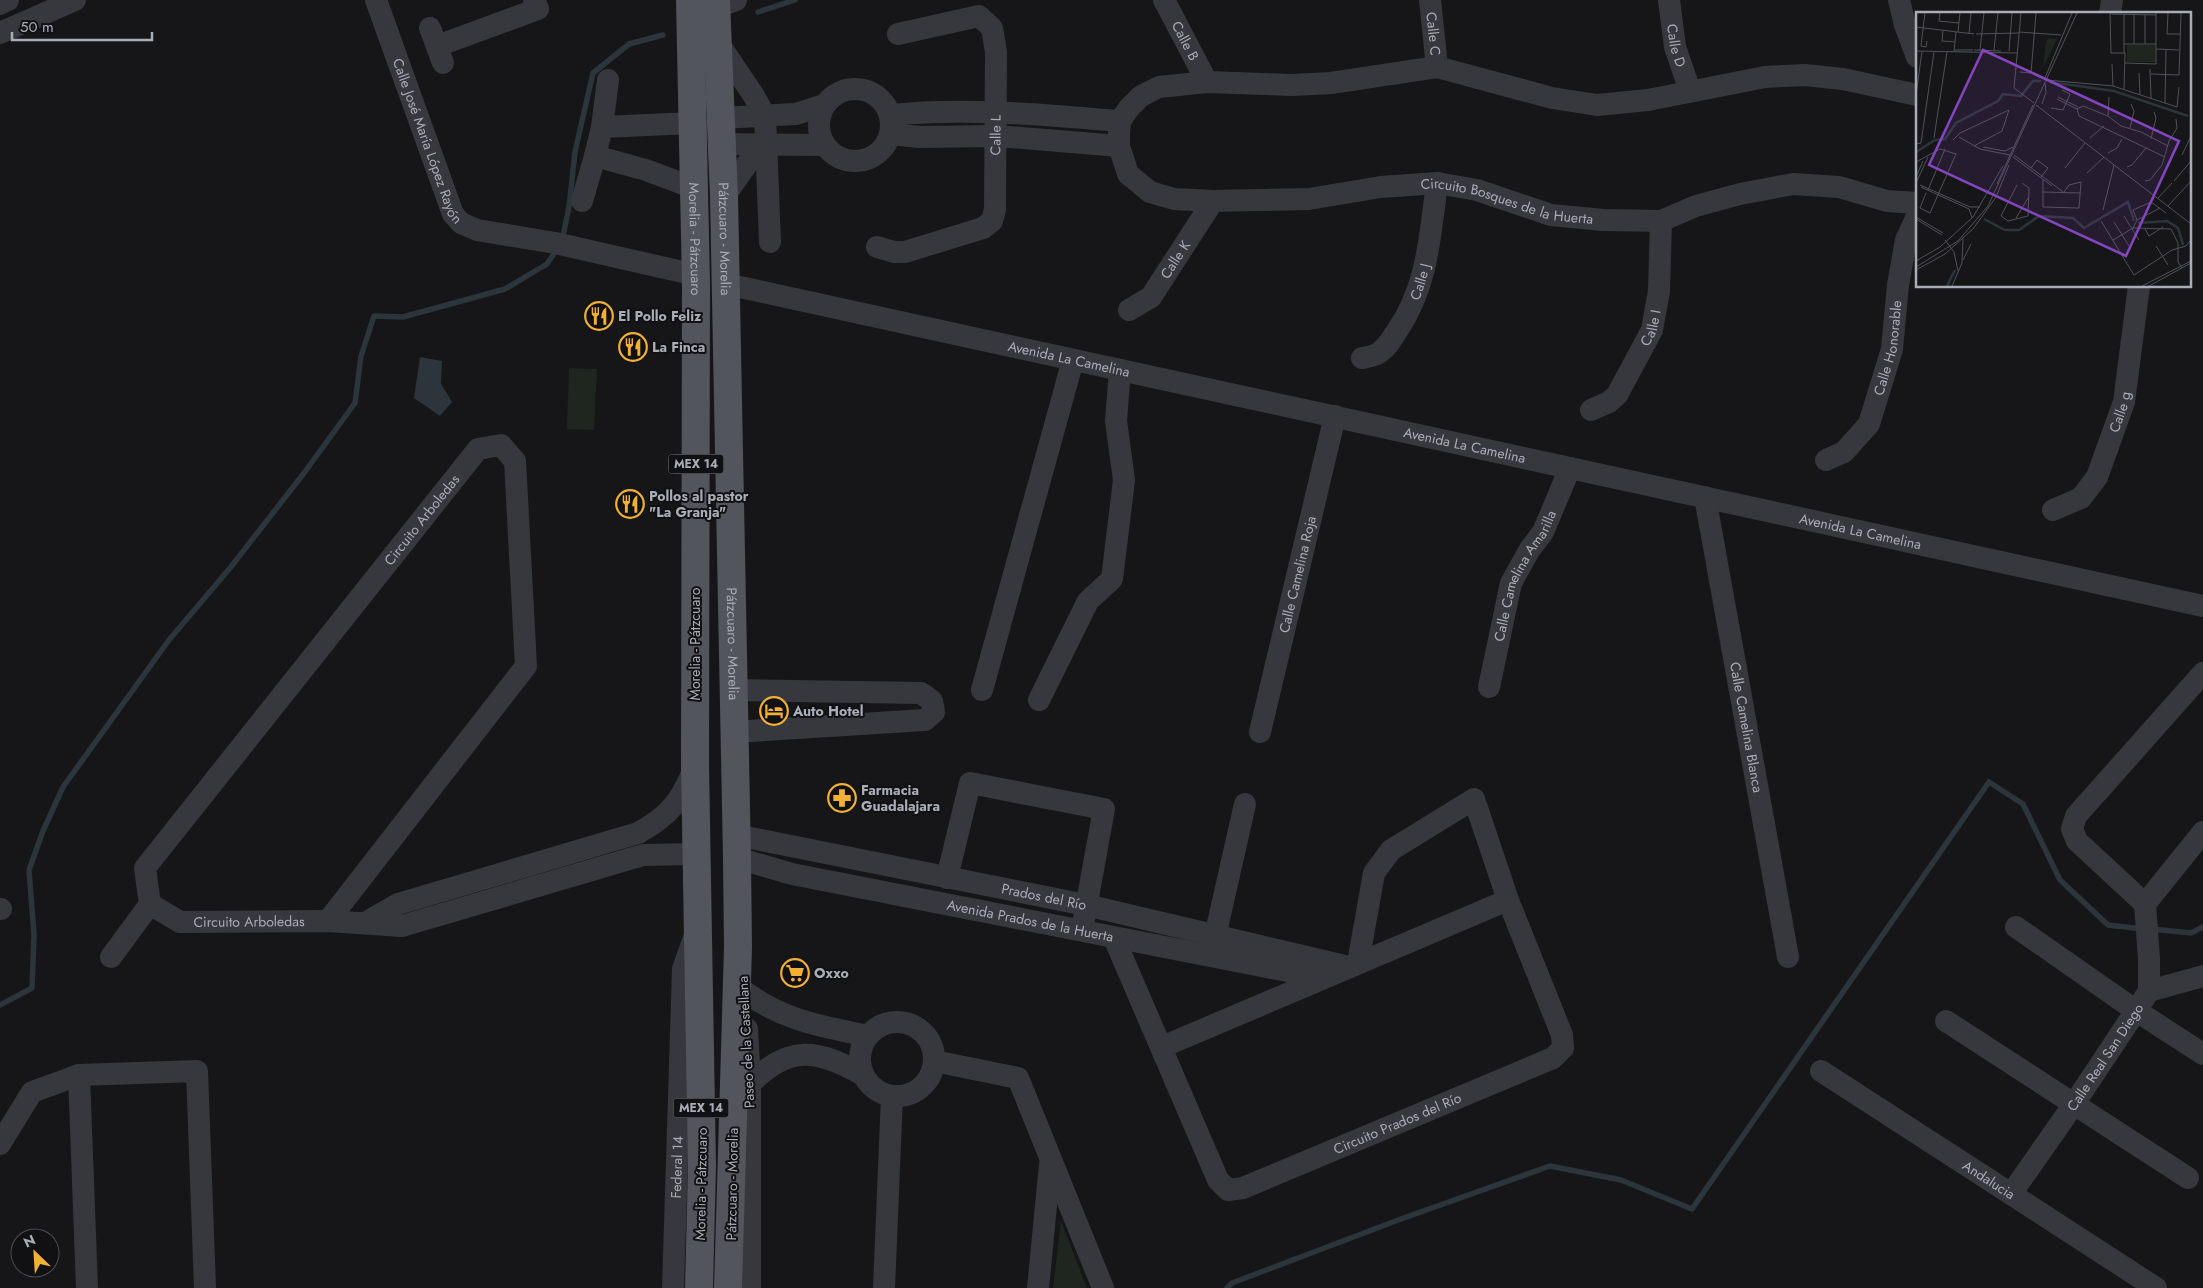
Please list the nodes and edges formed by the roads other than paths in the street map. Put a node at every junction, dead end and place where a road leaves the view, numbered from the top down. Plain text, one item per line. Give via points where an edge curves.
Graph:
1 (8, 0) edge
2 (75, 0) edge
3 (376, 0) edge
4 (534, 0) edge
5 (1164, 0) edge
6 (1430, 0) edge
7 (1669, 0) edge
8 (1899, 0) edge
9 (714, 2) edge
10 (0, 4) edge
11 (0, 33) edge
12 (898, 34) dead end
13 (717, 42) junction
14 (437, 46) dead end
15 (1916, 54) edge
16 (1437, 67) junction
17 (608, 80) dead end
18 (1207, 82) junction
19 (1690, 91) junction
20 (1916, 95) edge
21 (824, 105) junction
22 (995, 111) junction
23 (765, 116) junction
24 (1120, 121) junction
25 (693, 123) junction
26 (891, 124) junction
27 (602, 127) junction
28 (722, 131) junction
29 (997, 136) junction
30 (764, 144) junction
31 (824, 145) junction
32 (1119, 146) junction
33 (595, 156) junction
34 (1437, 183) junction
35 (694, 188) junction
36 (724, 197) junction
37 (1213, 200) junction
38 (582, 201) dead end
39 (1916, 203) edge
40 (1916, 218) edge
41 (1661, 221) junction
42 (770, 242) dead end
43 (877, 247) dead end
44 (696, 275) junction
45 (726, 284) junction
46 (2139, 288) edge
47 (1129, 310) dead end
48 (1362, 358) dead end
49 (1073, 360) junction
50 (1120, 370) junction
51 (1591, 410) dead end
52 (1334, 416) junction
53 (1826, 460) dead end
54 (1570, 468) junction
55 (1705, 497) junction
56 (2053, 510) dead end
57 (2203, 606) edge
58 (2203, 673) edge
59 (1489, 687) dead end
60 (733, 690) junction
61 (982, 690) dead end
62 (1039, 700) dead end
63 (734, 732) junction
64 (1260, 732) dead end
65 (695, 765) junction
66 (1245, 804) dead end
67 (2203, 832) edge
68 (613, 840) junction
69 (737, 846) junction
70 (697, 854) junction
71 (619, 863) junction
72 (947, 878) junction
73 (1508, 900) junction
74 (150, 904) junction
75 (1086, 905) junction
76 (2145, 911) junction
77 (328, 921) junction
78 (365, 923) junction
79 (698, 927) junction
80 (2016, 928) dead end
81 (1082, 930) junction
82 (1114, 938) junction
83 (1213, 945) junction
84 (738, 946) junction
85 (111, 957) dead end
86 (1788, 957) dead end
87 (1354, 965) junction
88 (2203, 976) edge
89 (1323, 978) junction
90 (2149, 991) junction
91 (745, 992) junction
92 (2135, 1010) junction
93 (1946, 1021) dead end
94 (868, 1036) junction
95 (1162, 1047) junction
96 (2203, 1054) edge
97 (934, 1061) junction
98 (1821, 1071) dead end
99 (79, 1075) junction
100 (863, 1075) junction
101 (750, 1084) junction
102 (892, 1096) junction
103 (2074, 1104) junction
104 (0, 1144) edge
105 (1050, 1162) junction
106 (2188, 1178) dead end
107 (2011, 1194) junction
108 (87, 1288) edge
109 (205, 1288) edge
110 (673, 1288) edge
111 (699, 1288) edge
112 (728, 1288) edge
113 (750, 1288) edge
114 (884, 1288) edge
115 (1038, 1288) edge
116 (1103, 1288) edge
117 (2156, 1288) edge

1 - 10 street
2 - 11 street
3 - 44 street, Calle José María López Rayón via 453,214 461,223 476,230 554,243
4 - 14 street via 538,9
5 - 18 street, Calle B
6 - 16 street, Calle C
7 - 19 street, Calle D via 1675,47
8 - 15 street
9 - 13 main road, Pátzcuaro - Morelia / MEX 14
9 - 25 main road, Morelia - Pátzcuaro / MEX 14
12 - 22 street, Calle L via 980,16 992,28 995,44
13 - 23 street
13 - 28 main road, Pátzcuaro - Morelia / MEX 14
16 - 18 street via 1331,83
16 - 19 street via 1552,98 1598,105 1648,100
17 - 27 street
18 - 24 street via 1160,87 1140,96
19 - 20 street via 1765,77 1805,75 1843,79
21 - 23 street via 796,114
21 - 26 street via 842,90 866,90 886,104
21 - 31 street via 818,125
22 - 24 street
22 - 26 street via 917,112
22 - 29 street, Calle L
23 - 28 street
23 - 30 street
24 - 32 street, Circuito Bosques de la Huerta
25 - 27 street
25 - 35 main road, Morelia - Pátzcuaro / MEX 14
26 - 29 street via 919,137
26 - 31 street via 886,145 878,154 861,160 843,160
27 - 33 street
28 - 30 street
28 - 36 main road, Pátzcuaro - Morelia / MEX 14
29 - 32 street
29 - 43 street, Calle L via 992,221 983,228 905,252
30 - 31 street
30 - 36 street
30 - 42 street
32 - 37 street, Circuito Bosques de la Huerta via 1128,174 1150,192 1174,199
33 - 35 street
33 - 38 street
34 - 37 street, Circuito Bosques de la Huerta via 1381,187 1310,199
34 - 41 street, Circuito Bosques de la Huerta via 1477,190 1551,215
34 - 48 street, Calle J via 1426,264 1407,317 1388,345 1377,354
35 - 44 main road, Morelia - Pátzcuaro / MEX 14
36 - 45 main road, Pátzcuaro - Morelia / MEX 14
37 - 47 street, Calle K via 1151,297
39 - 41 street, Circuito Bosques de la Huerta via 1887,201 1839,187 1793,184 1696,206
40 - 53 street, Calle Honorable via 1906,240 1892,349 1869,424 1844,452
41 - 51 street, Calle I via 1659,292 1652,330 1617,395
44 - 65 main road, Morelia - Pátzcuaro / MEX 14
45 - 49 street, Avenida La Camelina
45 - 60 main road, Pátzcuaro - Morelia / MEX 14
46 - 56 street, Calle g via 2124,402 2097,477 2081,498
49 - 50 street, Avenida La Camelina
49 - 61 street
50 - 52 street, Avenida La Camelina
50 - 62 street via 1116,421 1124,480 1112,579 1088,601
52 - 54 street, Avenida La Camelina
52 - 64 street, Calle Camelina Roja
54 - 55 street, Avenida La Camelina
54 - 59 street, Calle Camelina Amarilla via 1543,532 1511,583
55 - 57 street, Avenida La Camelina
55 - 86 street, Calle Camelina Blanca
58 - 76 street via 2076,816 2072,829 2077,842
60 - 63 main road, Pátzcuaro - Morelia / MEX 14
60 - 63 street via 921,694 932,701 934,712 926,720
63 - 69 main road, Pátzcuaro - Morelia / MEX 14
65 - 68 street via 674,807 638,833
65 - 70 main road, Morelia - Pátzcuaro / MEX 14
66 - 83 street
67 - 76 street
68 - 71 street
68 - 78 street via 398,904
69 - 72 street, Prados del Río
69 - 81 street, Avenida Prados de la Huerta via 792,874
69 - 84 main road, Pátzcuaro - Morelia / MEX 14
70 - 71 street, Circuito Arboledas via 643,856
70 - 79 main road, Morelia - Pátzcuaro / MEX 14
71 - 78 street, Circuito Arboledas via 402,926
72 - 75 street, Prados del Río
72 - 75 street via 970,783 989,786 1104,810
73 - 87 street
73 - 87 street, Circuito Prados del Río via 1474,799 1391,850 1374,873
73 - 95 street, Circuito Prados del Río via 1562,1035 1563,1048 1553,1058 1243,1188 1228,1190 1218,1180
74 - 77 street, Circuito Arboledas via 180,922
74 - 77 street, Circuito Arboledas via 145,868 478,448 501,445 515,461 526,666
74 - 85 street
75 - 81 street
75 - 83 street, Prados del Río
76 - 90 street, Calle Real San Diego
77 - 78 street, Circuito Arboledas
79 - 110 street, Federal 14 via 683,969
79 - 111 main road, Morelia - Pátzcuaro / MEX 14 via 702,1166
80 - 92 street
81 - 82 street, Avenida Prados de la Huerta
82 - 83 street, Avenida Prados de la Huerta
82 - 95 street, Circuito Prados del Río
83 - 87 street, Prados del Río
83 - 89 street, Avenida Prados de la Huerta
84 - 91 street, Paseo de la Castellana
84 - 112 main road, Pátzcuaro - Morelia / MEX 14
87 - 89 street
88 - 90 street
89 - 95 street
90 - 92 street, Calle Real San Diego
91 - 94 street via 786,1016
91 - 101 street, Paseo de la Castellana
92 - 96 street
92 - 103 street, Calle Real San Diego
93 - 103 street
94 - 97 street via 887,1024 910,1024 928,1039
94 - 100 street via 860,1062
97 - 102 street via 931,1073 920,1087 904,1095
97 - 105 street via 1018,1078
98 - 107 street, Andalucia
99 - 104 street via 32,1092
99 - 108 street
99 - 109 street via 197,1071
100 - 101 street via 817,1054 802,1055 782,1059
100 - 102 street via 870,1085
101 - 113 street, Paseo de la Castellana
102 - 114 street
103 - 106 street
103 - 107 street, Calle Real San Diego
105 - 115 street
105 - 116 street
107 - 117 street, Andalucia

